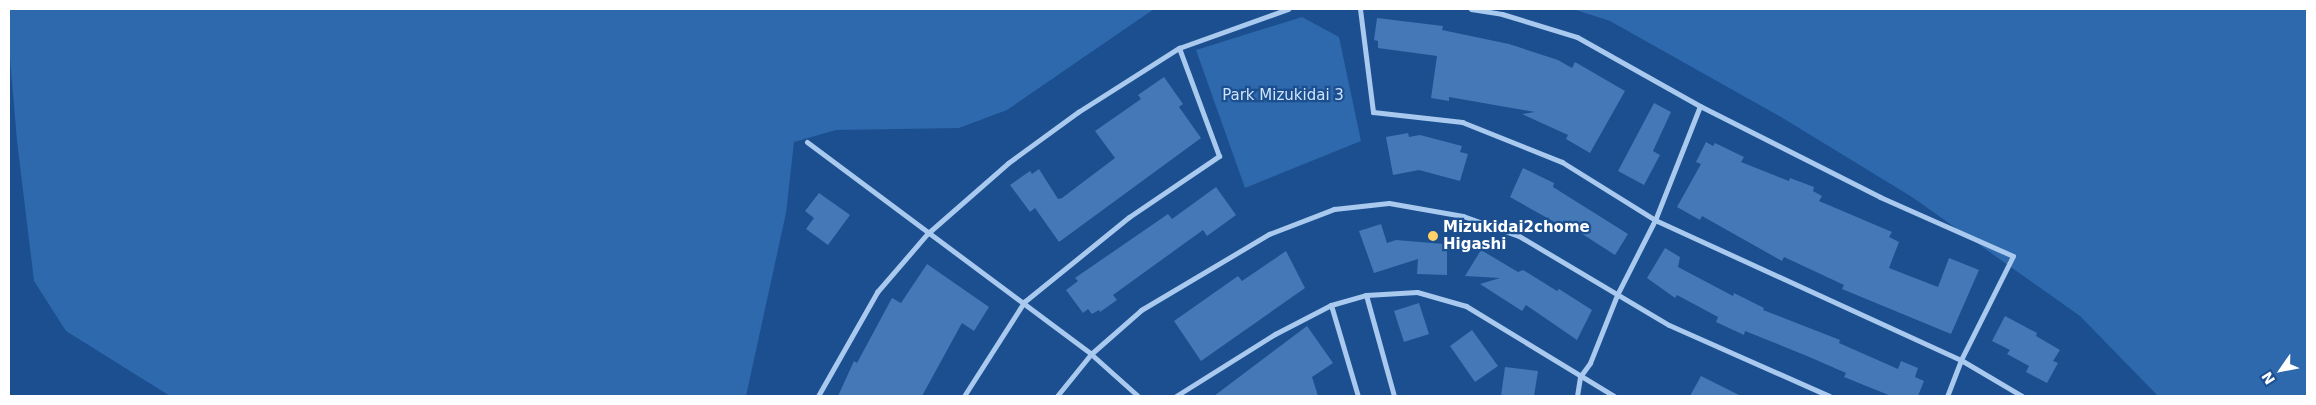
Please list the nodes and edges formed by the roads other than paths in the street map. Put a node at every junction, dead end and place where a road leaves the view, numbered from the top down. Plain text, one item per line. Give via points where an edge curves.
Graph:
1 (1288, 9) edge
2 (1360, 9) edge
3 (1471, 9) edge
4 (1179, 48) junction
5 (1700, 106) junction
6 (806, 142) dead end
7 (1655, 220) junction
8 (927, 234) junction
9 (1366, 295) junction
10 (1617, 295) junction
11 (1024, 302) junction
12 (1331, 305) junction
13 (1091, 354) junction
14 (1961, 360) junction
15 (1580, 377) junction
16 (818, 396) edge
17 (964, 396) edge
18 (1057, 396) edge
19 (1138, 396) edge
20 (1176, 396) edge
21 (1358, 396) edge
22 (1394, 396) edge
23 (1577, 396) edge
24 (1614, 396) edge
25 (1829, 396) edge
26 (1947, 396) edge
27 (2022, 396) edge

1 - 4 street
2 - 7 street via 1373,112 1462,122 1502,136 1562,162
3 - 5 street via 1502,14 1577,37
4 - 8 street via 1078,112 1008,163
4 - 11 street via 1219,156 1129,217
5 - 7 street
5 - 14 street via 1880,197 2013,256
6 - 8 street
7 - 10 street
7 - 14 street
8 - 11 street
8 - 16 street via 877,292
9 - 12 street
9 - 15 street via 1417,292 1466,306
9 - 22 street
10 - 13 street via 1519,236 1463,216 1380,204 1334,209 1269,234 1141,310
10 - 15 street via 1590,362
10 - 25 street via 1669,325
11 - 13 street
11 - 17 street
12 - 20 street via 1258,344
12 - 21 street
13 - 18 street
13 - 19 street
14 - 26 street
14 - 27 street
15 - 23 street
15 - 24 street

